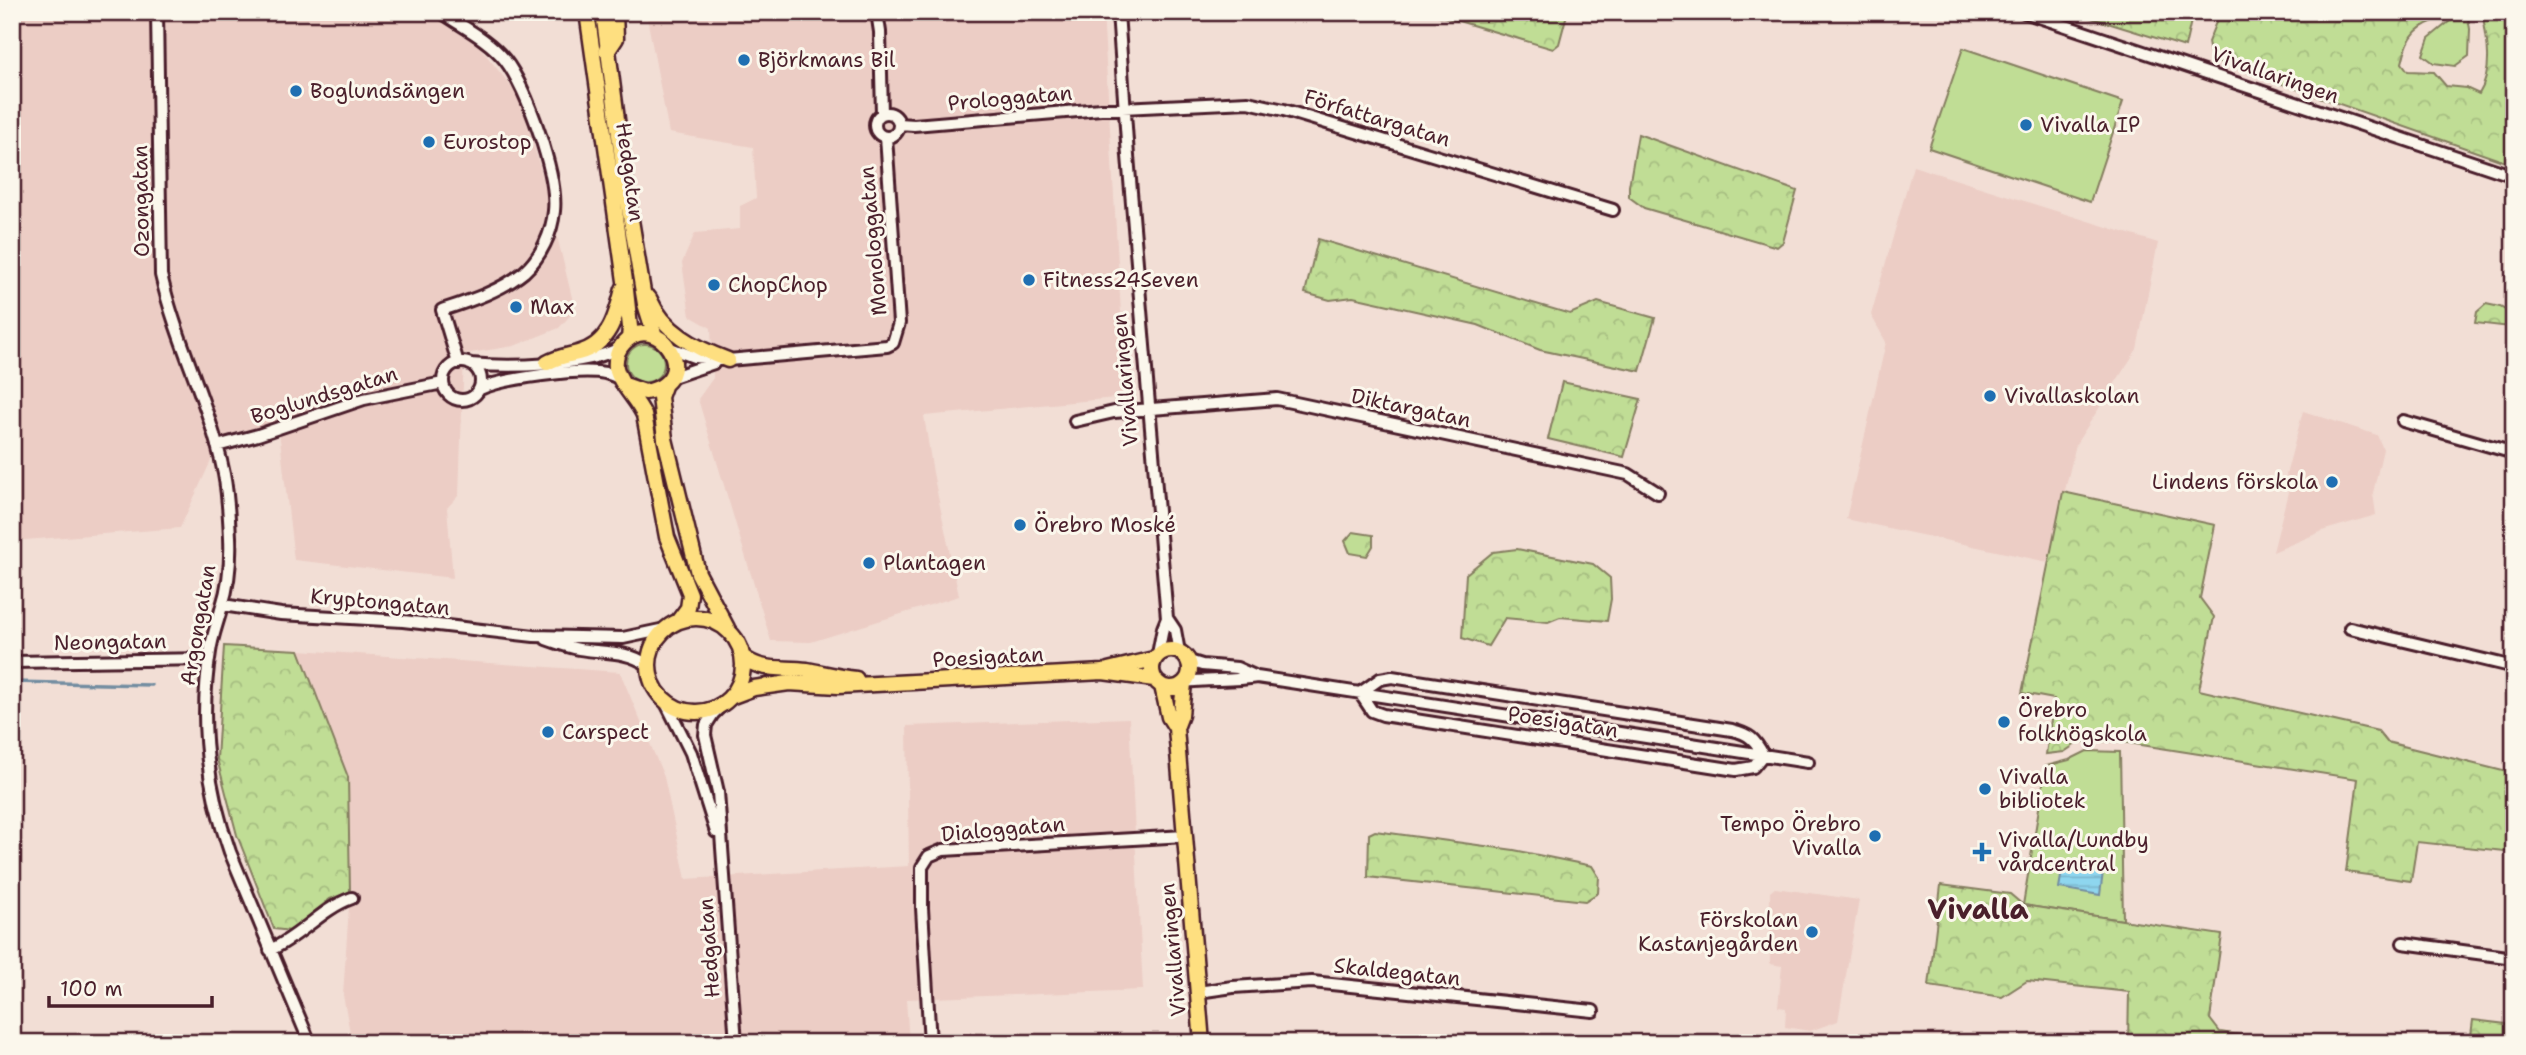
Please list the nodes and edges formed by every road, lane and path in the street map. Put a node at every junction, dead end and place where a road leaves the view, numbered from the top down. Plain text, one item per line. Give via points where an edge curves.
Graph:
1 (157, 12) edge
2 (441, 12) edge
3 (587, 12) edge
4 (603, 12) edge
5 (614, 12) edge
6 (877, 12) edge
7 (1118, 12) edge
8 (2024, 12) edge
9 (607, 50) junction
10 (1125, 109) junction
11 (882, 114) junction
12 (898, 124) junction
13 (886, 137) junction
14 (2514, 176) edge
15 (1613, 210) dead end
16 (625, 281) junction
17 (642, 282) junction
18 (655, 336) junction
19 (624, 344) junction
20 (670, 348) junction
21 (729, 360) junction
22 (458, 363) junction
23 (547, 363) junction
24 (470, 364) junction
25 (623, 382) junction
26 (667, 382) junction
27 (443, 383) junction
28 (197, 384) joint
29 (480, 389) junction
30 (1149, 410) junction
31 (1075, 421) dead end
32 (2403, 421) dead end
33 (217, 446) junction
34 (2514, 453) edge
35 (1658, 493) dead end
36 (223, 605) junction
37 (1167, 618) junction
38 (679, 620) junction
39 (2350, 628) dead end
40 (665, 629) junction
41 (727, 629) junction
42 (534, 636) junction
43 (1156, 656) junction
44 (1184, 656) junction
45 (743, 657) junction
46 (209, 660) junction
47 (12, 663) edge
48 (648, 665) junction
49 (2514, 667) edge
50 (1103, 672) junction
51 (1257, 677) junction
52 (1158, 682) junction
53 (874, 683) junction
54 (1184, 683) junction
55 (1360, 693) junction
56 (728, 699) junction
57 (665, 701) junction
58 (1176, 728) junction
59 (1763, 755) junction
60 (1808, 762) dead end
61 (1185, 836) junction
62 (722, 851) junction
63 (352, 898) dead end
64 (2403, 943) dead end
65 (270, 950) junction
66 (2514, 958) edge
67 (1198, 992) junction
68 (1593, 1011) dead end
69 (310, 1043) edge
70 (736, 1043) edge
71 (930, 1043) edge
72 (1202, 1043) edge

1 - 28 street, Ozongatan via 161,275 170,315
2 - 22 street via 486,41 516,77 537,129 555,209 539,255 524,272 499,288 442,310
3 - 16 main road, Hedgatan
4 - 9 main road, Hedgatan
5 - 9 highway via 615,38
6 - 11 street
7 - 10 street, Vivallaringen
8 - 14 street, Vivallaringen
9 - 17 main road, Hedgatan
10 - 12 street, Prologgatan
10 - 15 street, Författargatan via 1262,104
10 - 30 street, Vivallaringen
11 - 12 street via 894,116
11 - 13 street via 875,127
12 - 13 street via 895,133
13 - 21 street, Monologgatan via 899,323 895,341 887,346
16 - 19 main road, Hedgatan via 630,327
16 - 23 main road via 610,331 586,350
17 - 18 main road, Hedgatan
17 - 21 main road via 653,308 681,338
18 - 19 main road via 646,334
18 - 20 main road
19 - 23 street via 596,359
19 - 25 main road via 616,364
20 - 21 street, Monologgatan via 694,358
20 - 26 main road via 674,363
21 - 26 street, Monologgatan via 695,368
22 - 24 street
22 - 27 street via 446,372
23 - 24 street
24 - 29 street via 481,376
25 - 26 main road via 645,392
25 - 29 street via 608,373 579,372 511,379
25 - 38 main road via 644,415 667,537 690,594 688,608
26 - 41 main road via 660,397 665,439 695,563
27 - 29 street via 448,394 459,400 472,398
27 - 33 street, Boglundsgatan via 364,399
28 - 33 street, Argongatan
30 - 31 street, Diktargatan
30 - 35 street, Diktargatan via 1288,400 1628,474
30 - 37 street, Vivallaringen
32 - 34 street
33 - 36 street, Argongatan via 230,540
36 - 42 street, Kryptongatan
36 - 46 street, Argongatan
37 - 43 street, Vivallaringen
37 - 44 street, Vivallaringen
38 - 40 main road
38 - 41 main road via 698,617
39 - 49 street
40 - 42 street, Kryptongatan via 612,638
40 - 48 main road via 650,650
41 - 45 main road
42 - 48 street, Kryptongatan via 575,648 624,653
43 - 44 main road via 1170,649
43 - 50 main road, Poesigatan
43 - 52 main road via 1151,671
44 - 51 street, Poesigatan via 1202,665 1237,668
44 - 54 main road via 1191,670
45 - 53 main road, Poesigatan via 763,667
45 - 56 main road via 742,676
46 - 47 street, Neongatan
46 - 65 street, Argongatan via 205,743 212,795
48 - 57 main road
50 - 52 main road, Poesigatan
50 - 53 main road, Poesigatan
51 - 54 street, Poesigatan
51 - 55 street, Poesigatan
52 - 54 main road via 1174,688
52 - 58 main road, Vivallaringen
53 - 56 main road, Poesigatan via 789,684 754,688
54 - 58 main road, Vivallaringen
55 - 59 street, Poesigatan
55 - 59 street, Poesigatan via 1380,679 1405,679 1732,730 1748,734
55 - 59 street, Poesigatan via 1373,711 1383,715 1723,769 1745,770
56 - 57 main road via 706,711 693,712
56 - 62 street, Hedgatan via 706,725 705,735 718,792
57 - 62 street, Hedgatan via 691,753
58 - 61 main road, Vivallaringen
59 - 60 street, Poesigatan
61 - 67 main road, Vivallaringen
61 - 71 street, Dialoggatan via 943,850 929,856 922,867 922,908
62 - 70 street, Hedgatan
63 - 65 street via 334,905
64 - 66 street
65 - 69 street, Argongatan
67 - 68 street, Skaldegatan via 1312,982
67 - 72 main road, Vivallaringen

